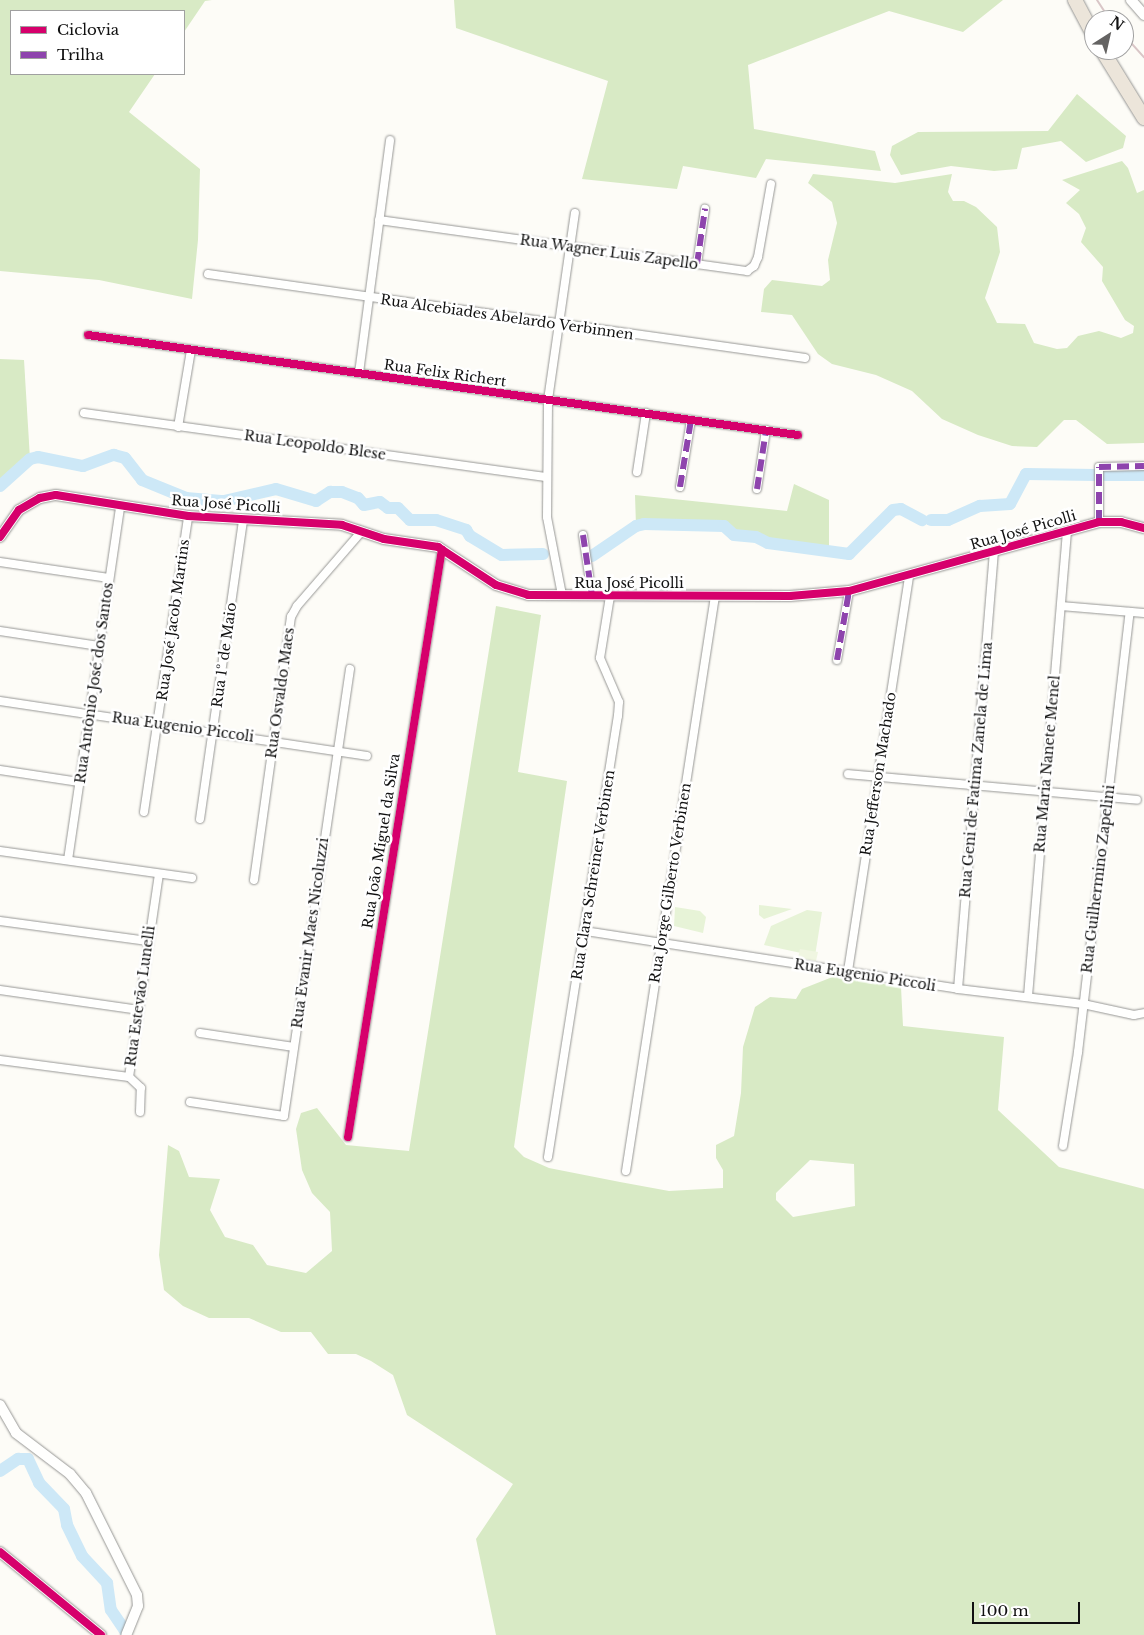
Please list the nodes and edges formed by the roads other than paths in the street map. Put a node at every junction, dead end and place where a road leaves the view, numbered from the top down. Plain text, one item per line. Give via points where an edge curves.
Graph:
1 (1075, 0) edge
2 (1130, 0) edge
3 (1144, 15) edge
4 (1084, 17) edge
5 (1108, 60) edge
6 (1144, 118) edge
7 (390, 140) dead end
8 (771, 184) dead end
9 (705, 209) dead end
10 (575, 213) dead end
11 (380, 220) junction
12 (570, 247) junction
13 (696, 264) junction
14 (208, 274) dead end
15 (369, 297) junction
16 (558, 324) junction
17 (88, 335) dead end
18 (191, 350) junction
19 (806, 358) dead end
20 (359, 373) junction
21 (548, 400) junction
22 (646, 413) junction
23 (84, 414) dead end
24 (694, 420) junction
25 (178, 427) junction
26 (769, 431) junction
27 (798, 435) dead end
28 (1144, 466) edge
29 (688, 470) dead end
30 (637, 472) dead end
31 (546, 477) junction
32 (680, 487) dead end
33 (759, 489) dead end
34 (120, 506) junction
35 (188, 516) junction
36 (244, 520) junction
37 (1099, 522) junction
38 (1144, 528) edge
39 (362, 531) junction
40 (1066, 531) junction
41 (583, 534) dead end
42 (0, 537) edge
43 (442, 549) junction
44 (994, 552) junction
45 (0, 562) edge
46 (909, 576) junction
47 (109, 578) junction
48 (849, 592) junction
49 (562, 595) junction
50 (592, 595) junction
51 (610, 596) junction
52 (715, 596) junction
53 (1060, 606) junction
54 (1130, 612) junction
55 (1144, 613) edge
56 (0, 631) edge
57 (99, 646) junction
58 (837, 660) dead end
59 (350, 669) dead end
60 (0, 701) edge
61 (89, 714) junction
62 (158, 724) junction
63 (213, 732) junction
64 (274, 740) junction
65 (337, 750) junction
66 (367, 756) dead end
67 (0, 770) edge
68 (848, 774) dead end
69 (878, 778) junction
70 (79, 782) junction
71 (975, 787) junction
72 (1044, 793) junction
73 (1108, 797) junction
74 (1137, 800) dead end
75 (144, 812) dead end
76 (200, 820) dead end
77 (0, 851) edge
78 (68, 860) junction
79 (159, 874) junction
80 (192, 878) dead end
81 (254, 880) dead end
82 (0, 921) edge
83 (585, 931) junction
84 (148, 941) junction
85 (661, 943) junction
86 (848, 971) junction
87 (958, 989) junction
88 (0, 990) edge
89 (1028, 996) junction
90 (1083, 1004) junction
91 (138, 1010) junction
92 (1144, 1013) edge
93 (200, 1033) dead end
94 (294, 1047) junction
95 (0, 1060) edge
96 (129, 1077) junction
97 (190, 1102) dead end
98 (140, 1112) dead end
99 (348, 1137) dead end
100 (1063, 1146) dead end
101 (548, 1157) dead end
102 (626, 1171) dead end
103 (0, 1405) edge
104 (0, 1552) edge
105 (101, 1635) edge
106 (126, 1635) edge

1 - 4 highway
2 - 3 street
5 - 6 highway
7 - 11 street
8 - 13 street, Rua Wagner Luis Zapello via 754,266 748,271
9 - 13 street
10 - 12 street
11 - 12 street, Rua Wagner Luis Zapello
11 - 15 street
12 - 13 street, Rua Wagner Luis Zapello
12 - 16 street
14 - 15 street, Rua Alcebiades Abelardo Verbinnen
15 - 16 street, Rua Alcebiades Abelardo Verbinnen
15 - 20 street
16 - 19 street, Rua Alcebiades Abelardo Verbinnen
16 - 21 street
17 - 18 street, Rua Felix Richert
18 - 20 street, Rua Felix Richert
18 - 25 street
20 - 21 street, Rua Felix Richert
21 - 22 street, Rua Felix Richert
21 - 31 street
22 - 24 street, Rua Felix Richert
22 - 30 street
23 - 25 street, Rua Leopoldo Blese
24 - 26 street, Rua Felix Richert
24 - 29 street
24 - 32 street
25 - 31 street, Rua Leopoldo Blese
26 - 27 street, Rua Felix Richert
26 - 33 street
28 - 37 street via 1099,467
31 - 49 street via 550,540
34 - 35 street, Rua José Picolli
34 - 42 street, Rua José Picolli via 56,495 40,498 19,510
34 - 47 street, Rua Antônio José dos Santos
35 - 36 street, Rua José Picolli
35 - 62 street, Rua José Jacob Martins
36 - 39 street, Rua José Picolli via 328,523
36 - 63 street, Rua 1º de Maio
37 - 38 street, Rua José Picolli via 1120,522
37 - 40 street, Rua José Picolli
39 - 43 street, Rua José Picolli via 384,539
39 - 64 street, Rua Osvaldo Maes via 294,610
40 - 44 street, Rua José Picolli
40 - 53 street, Rua Maria Nanete Menel
41 - 50 street
43 - 49 street, Rua José Picolli via 504,589 528,595
43 - 99 street, Rua João Miguel da Silva
44 - 46 street, Rua José Picolli
44 - 71 street, Rua Geni de Fatima Zanela de Lima
45 - 47 street
46 - 48 street, Rua José Picolli
46 - 69 street, Rua Jefferson Machado
47 - 57 street, Rua Antônio José dos Santos
48 - 52 street, Rua José Picolli via 806,596
48 - 58 street
49 - 50 street, Rua José Picolli
50 - 51 street, Rua José Picolli
51 - 52 street, Rua José Picolli
51 - 83 street, Rua Clara Schreiner Verbinen via 600,658 619,702 618,716
52 - 85 street, Rua Jorge Gilberto Verbinen
53 - 54 street
53 - 72 street, Rua Maria Nanete Menel
54 - 55 street
54 - 73 street, Rua Guilhermino Zapelini
56 - 57 street
57 - 61 street, Rua Antônio José dos Santos
59 - 65 street, Rua Evanir Maes Nicoluzzi
60 - 61 street, Rua Eugenio Piccoli
61 - 62 street, Rua Eugenio Piccoli
61 - 70 street, Rua Antônio José dos Santos
62 - 63 street, Rua Eugenio Piccoli
62 - 75 street, Rua José Jacob Martins
63 - 64 street, Rua Eugenio Piccoli
63 - 76 street, Rua 1º de Maio
64 - 65 street, Rua Eugenio Piccoli
64 - 81 street, Rua Osvaldo Maes
65 - 66 street, Rua Eugenio Piccoli
65 - 94 street, Rua Evanir Maes Nicoluzzi
67 - 70 street
68 - 69 street
69 - 71 street
69 - 86 street, Rua Jefferson Machado
70 - 78 street, Rua Antônio José dos Santos
71 - 72 street
71 - 87 street, Rua Geni de Fatima Zanela de Lima
72 - 73 street
72 - 89 street, Rua Maria Nanete Menel
73 - 74 street
73 - 90 street, Rua Guilhermino Zapelini
77 - 78 street
78 - 79 street
79 - 80 street
79 - 84 street, Rua Estevão Lunelli
82 - 84 street
83 - 85 street, Rua Eugenio Piccoli
83 - 101 street, Rua Clara Schreiner Verbinen
84 - 91 street, Rua Estevão Lunelli
85 - 86 street, Rua Eugenio Piccoli
85 - 102 street, Rua Jorge Gilberto Verbinen
86 - 87 street, Rua Eugenio Piccoli
87 - 89 street, Rua Eugenio Piccoli
88 - 91 street
89 - 90 street, Rua Eugenio Piccoli
90 - 92 street, Rua Eugenio Piccoli via 1124,1014
90 - 100 street, Rua Guilhermino Zapelini
91 - 96 street, Rua Estevão Lunelli
93 - 94 street
94 - 97 street, Rua Evanir Maes Nicoluzzi via 284,1116
95 - 96 street
96 - 98 street, Rua Estevão Lunelli via 141,1088
103 - 106 street via 16,1433 65,1470 86,1493 137,1595 138,1606
104 - 105 street

